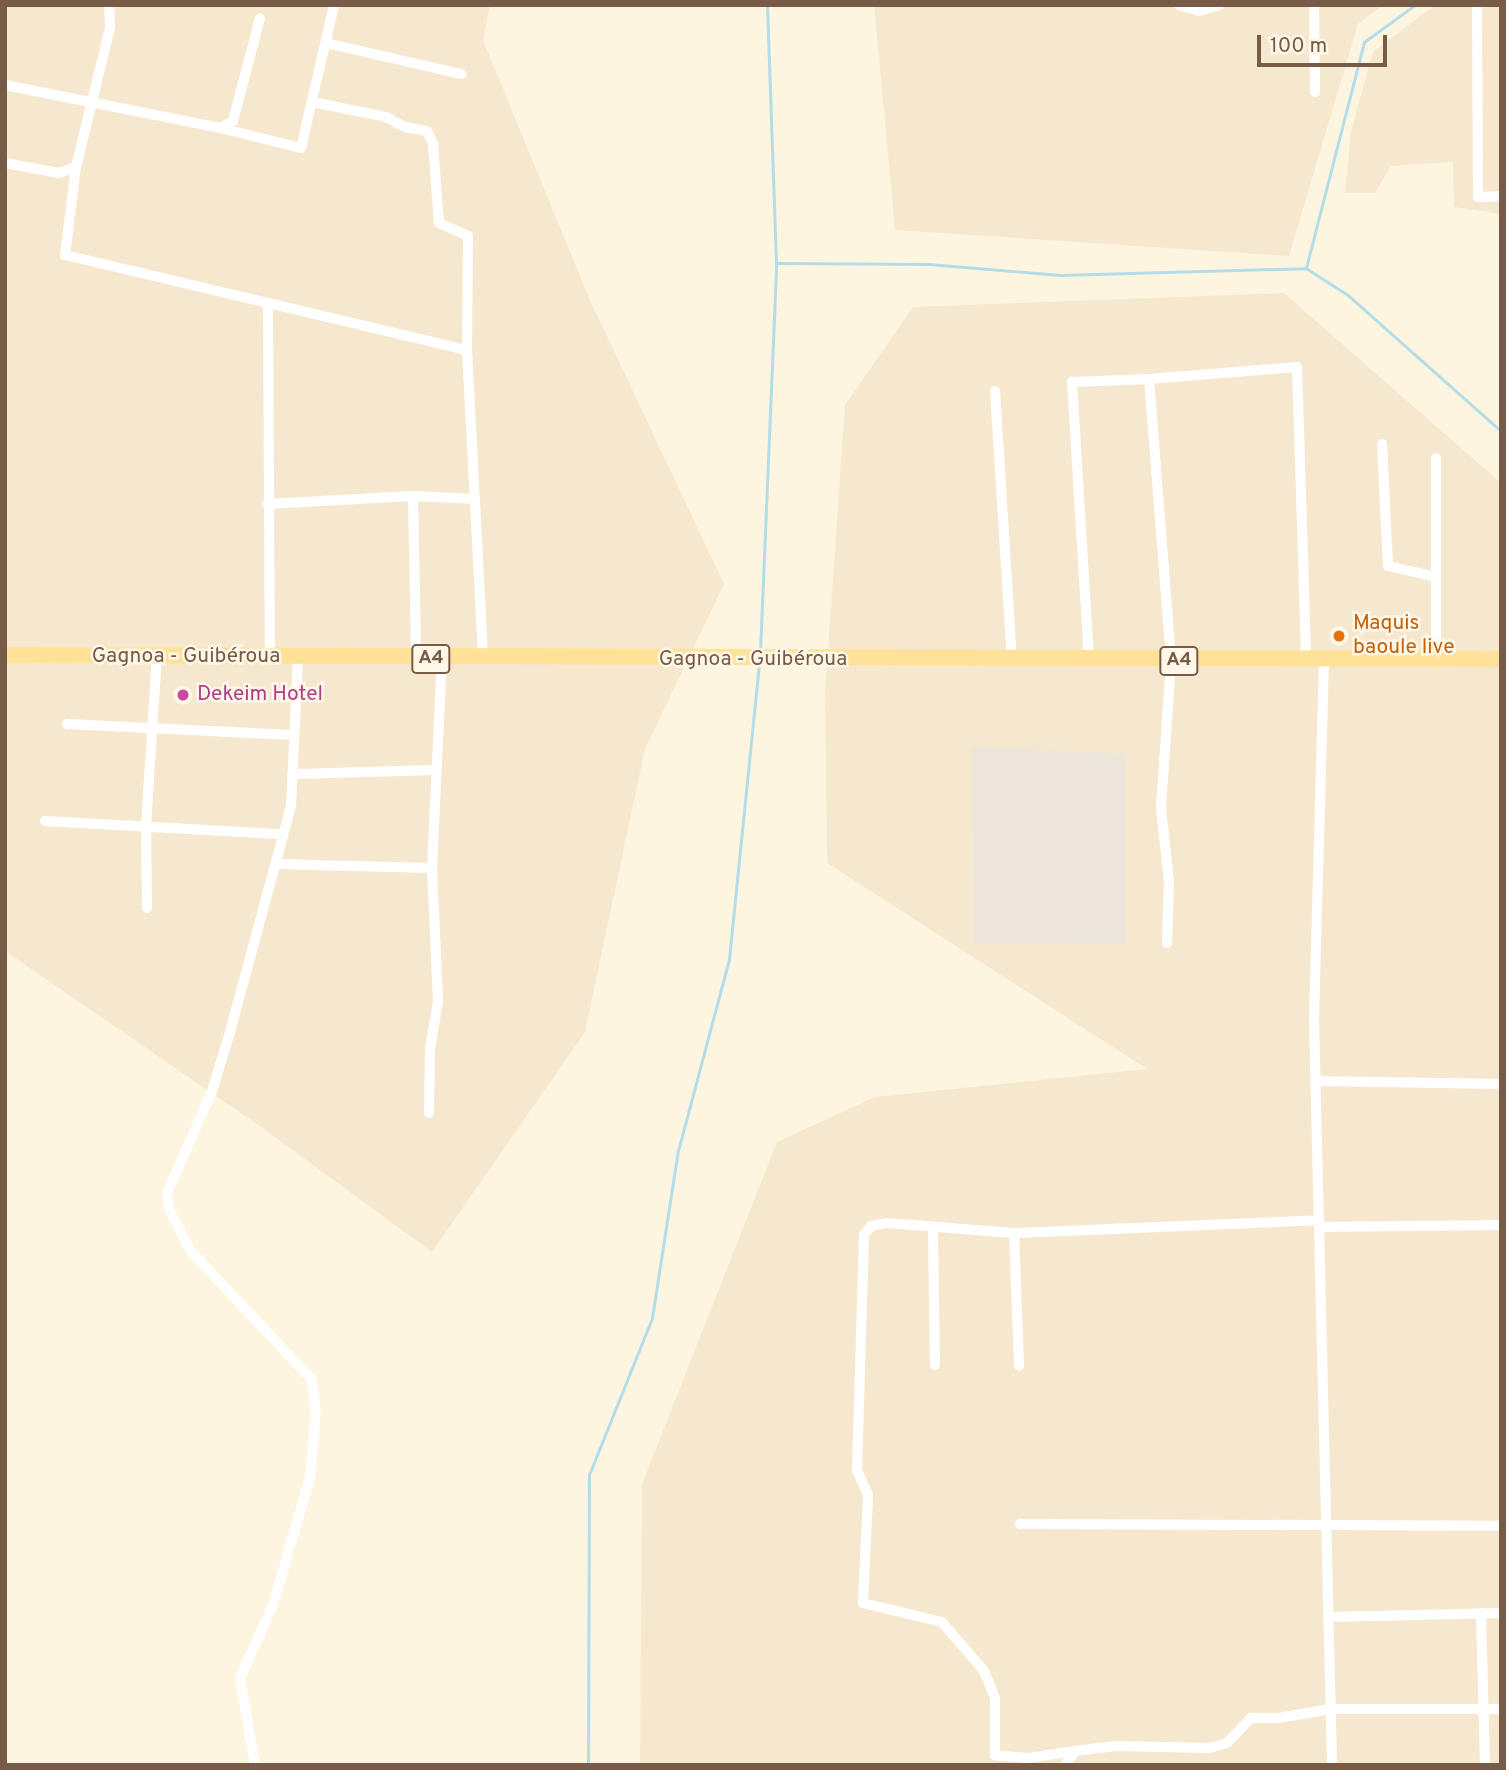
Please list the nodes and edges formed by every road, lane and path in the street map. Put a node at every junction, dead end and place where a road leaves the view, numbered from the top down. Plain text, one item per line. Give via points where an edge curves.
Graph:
1 (109, 5) edge
2 (334, 5) edge
3 (1179, 5) edge
4 (1219, 5) edge
5 (1314, 5) edge
6 (1477, 5) edge
7 (260, 18) dead end
8 (326, 43) junction
9 (461, 74) dead end
10 (5, 85) edge
11 (1315, 92) dead end
12 (312, 102) junction
13 (91, 103) junction
14 (220, 128) junction
15 (5, 163) edge
16 (76, 167) junction
17 (1501, 196) edge
18 (268, 303) junction
19 (467, 350) junction
20 (1149, 379) junction
21 (995, 391) dead end
22 (1382, 444) dead end
23 (1436, 458) dead end
24 (413, 496) junction
25 (475, 499) junction
26 (267, 504) junction
27 (1436, 577) junction
28 (5, 655) edge
29 (157, 657) junction
30 (270, 658) junction
31 (298, 658) junction
32 (416, 659) junction
33 (442, 659) junction
34 (483, 659) junction
35 (1501, 659) edge
36 (1012, 660) junction
37 (1306, 660) junction
38 (1324, 660) junction
39 (1436, 660) junction
40 (1089, 661) junction
41 (1171, 661) junction
42 (67, 724) dead end
43 (151, 729) junction
44 (293, 735) junction
45 (435, 770) junction
46 (295, 774) junction
47 (46, 821) dead end
48 (146, 825) junction
49 (280, 834) junction
50 (276, 864) junction
51 (432, 868) junction
52 (147, 908) dead end
53 (1167, 943) dead end
54 (1315, 1081) junction
55 (1501, 1084) edge
56 (429, 1114) dead end
57 (1320, 1223) junction
58 (1501, 1225) edge
59 (933, 1229) junction
60 (1014, 1233) junction
61 (935, 1365) dead end
62 (1019, 1366) dead end
63 (1020, 1524) dead end
64 (1327, 1526) junction
65 (1501, 1526) edge
66 (1481, 1613) junction
67 (1501, 1613) edge
68 (1328, 1617) junction
69 (1330, 1709) junction
70 (1483, 1709) junction
71 (1501, 1709) edge
72 (1075, 1751) junction
73 (255, 1765) edge
74 (1065, 1765) edge
75 (1332, 1765) edge
76 (1485, 1765) edge

1 - 13 street via 110,28
2 - 8 street
3 - 4 street via 1211,11
5 - 11 street
6 - 17 street via 1478,197
7 - 14 street via 233,121
8 - 9 street
8 - 12 street
10 - 13 street
12 - 14 street via 301,148
12 - 19 street via 386,117 427,131 433,144 439,223 468,236 471,248
13 - 14 street
13 - 16 street
15 - 16 street via 59,173
16 - 18 street via 65,255
18 - 19 street
18 - 26 street
19 - 25 street
20 - 37 street via 1297,367
20 - 40 street via 1072,383
20 - 41 street
21 - 36 street
22 - 27 street via 1388,566
23 - 27 street
24 - 25 street
24 - 26 street
24 - 32 street
25 - 34 street
26 - 30 street
27 - 39 street
28 - 29 main road, Gagnoa - Guibéroua / A4
29 - 30 main road, Gagnoa - Guibéroua / A4
29 - 43 street
30 - 31 main road, Gagnoa - Guibéroua / A4
31 - 32 main road, Gagnoa - Guibéroua / A4
31 - 44 street
32 - 33 main road, Gagnoa - Guibéroua / A4
33 - 34 main road, Gagnoa - Guibéroua / A4
33 - 45 street
34 - 36 main road, Gagnoa - Guibéroua / A4
35 - 39 main road, Gagnoa - Guibéroua / A4
36 - 40 main road, Gagnoa - Guibéroua / A4
37 - 38 main road, Gagnoa - Guibéroua / A4
37 - 41 main road, Gagnoa - Guibéroua / A4
38 - 39 main road, Gagnoa - Guibéroua / A4
38 - 54 street
40 - 41 main road, Gagnoa - Guibéroua / A4
41 - 53 street via 1161,809 1169,880
42 - 43 street
43 - 44 street
43 - 48 street
44 - 46 street
45 - 46 street
45 - 51 street
46 - 49 street via 291,806
47 - 48 street
48 - 49 street
48 - 52 street
49 - 50 street
50 - 51 street
50 - 73 street via 212,1091 167,1194 169,1209 190,1250 312,1380 316,1413 310,1478 272,1605 240,1678
51 - 56 street via 438,1001 430,1049
54 - 55 street
54 - 57 street
57 - 58 street
57 - 60 street
57 - 64 street
59 - 60 street
59 - 61 street
59 - 72 street via 887,1223 871,1226 864,1235 857,1470 868,1495 863,1603 942,1622 984,1671 995,1698 995,1755 1027,1758
60 - 62 street
63 - 64 street
64 - 65 street
64 - 68 street
66 - 67 street
66 - 68 street
66 - 70 street
68 - 69 street
69 - 70 street
69 - 72 street via 1251,1718 1227,1743 1210,1748 1116,1746
69 - 75 street
70 - 71 street
70 - 76 street
72 - 74 street

